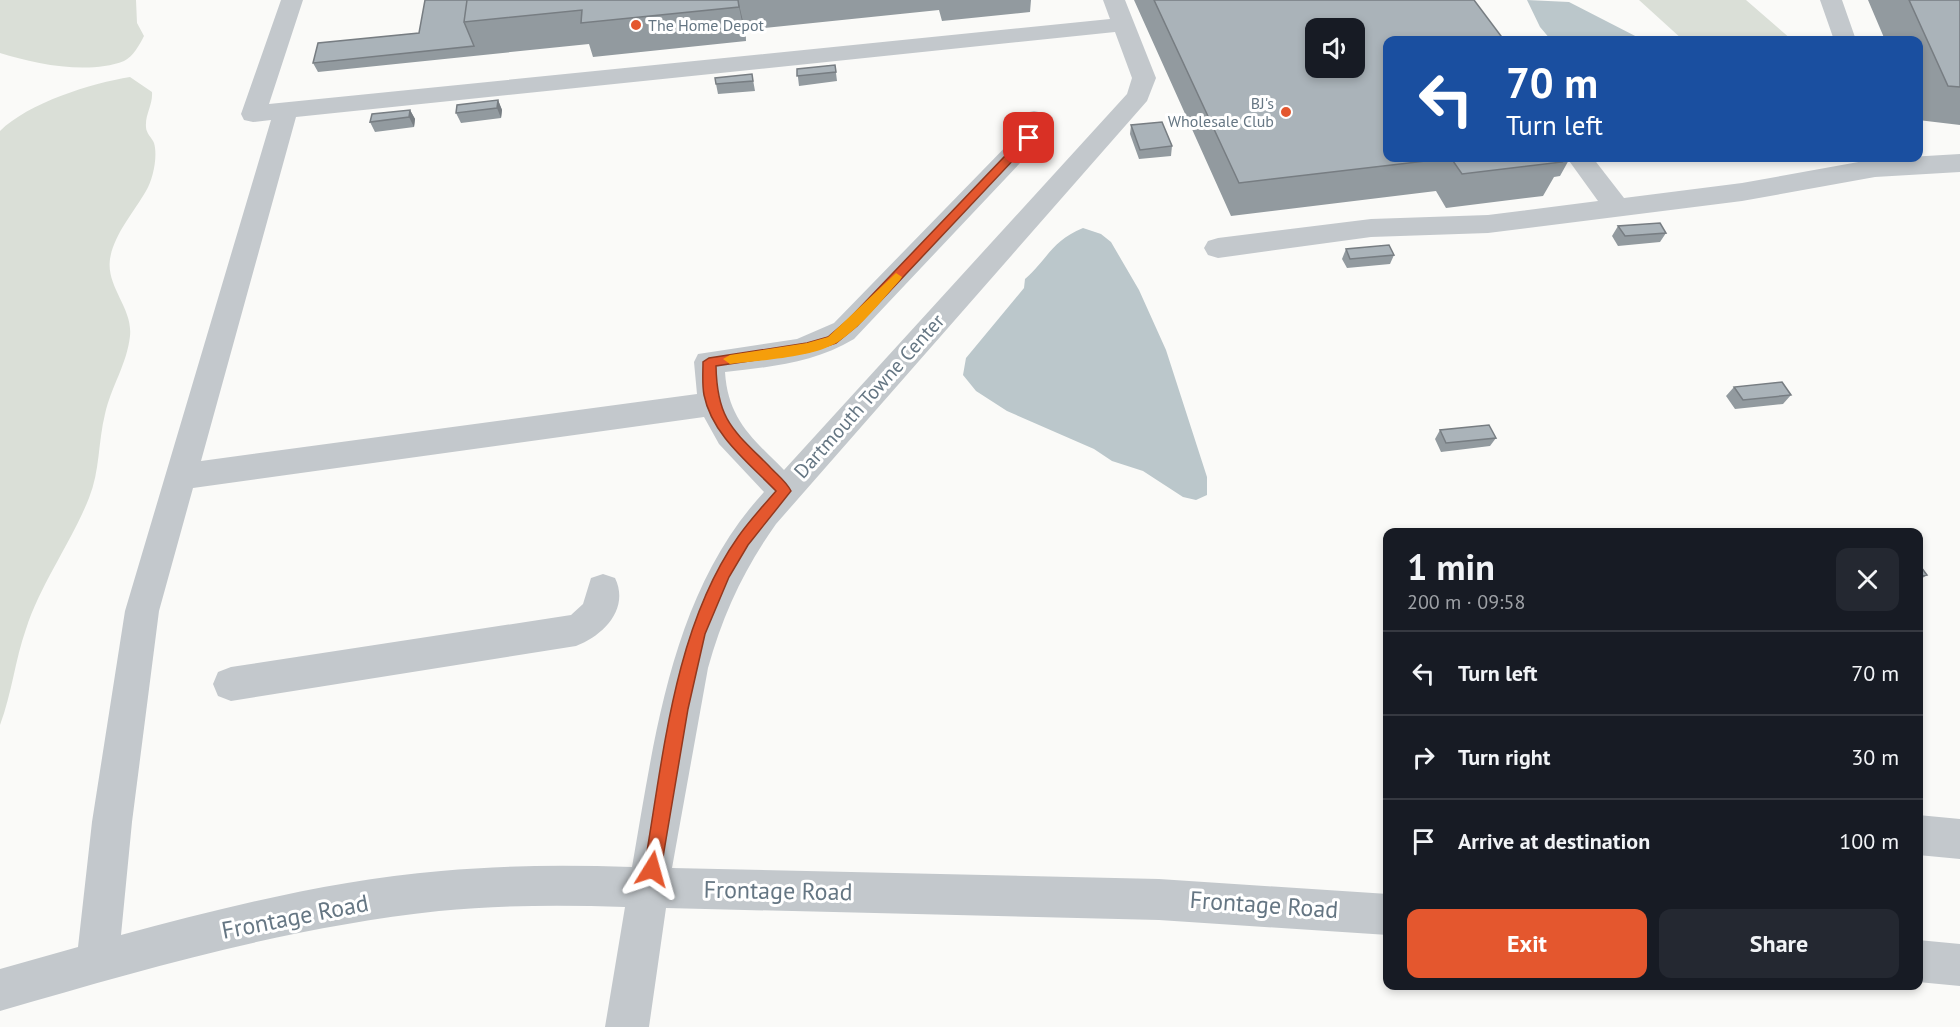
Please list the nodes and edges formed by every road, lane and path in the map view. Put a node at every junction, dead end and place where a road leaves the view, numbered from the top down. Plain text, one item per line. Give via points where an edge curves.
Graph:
1 (292, 0) edge
2 (1832, 0) edge
3 (1119, 12) edge
4 (1844, 36) edge
5 (286, 110) junction
6 (1034, 119) dead end
7 (1926, 154) edge
8 (1583, 162) edge
9 (1897, 162) edge
10 (1960, 163) edge
11 (1617, 208) junction
12 (1218, 248) dead end
13 (713, 405) junction
14 (181, 477) junction
15 (784, 491) junction
16 (603, 589) dead end
17 (231, 684) dead end
18 (1923, 835) edge
19 (1960, 839) edge
20 (650, 888) junction
21 (1383, 915) edge
22 (1923, 961) edge
23 (97, 962) junction
24 (1960, 965) edge
25 (0, 990) edge
26 (627, 1027) edge

1 - 5 street via 253,114
2 - 4 street
3 - 5 street
3 - 15 street, Dartmouth Towne Center via 1144,78 1138,96
5 - 14 street
6 - 13 street via 1029,138 832,340 808,348 709,362
7 - 10 street
8 - 11 street
9 - 11 street via 1742,192
11 - 12 street via 1488,224 1371,228
13 - 14 street
13 - 15 street via 730,435
14 - 23 street via 140,621
15 - 20 street, Dartmouth Towne Center via 743,540 723,574 697,634 662,803
16 - 17 street via 599,611 576,630
18 - 19 street
20 - 21 street, Frontage Road via 1046,894
20 - 23 street, Frontage Road via 438,891 194,936
20 - 26 street, Dartmouth Towne Center
22 - 24 street
23 - 25 street, Frontage Road

